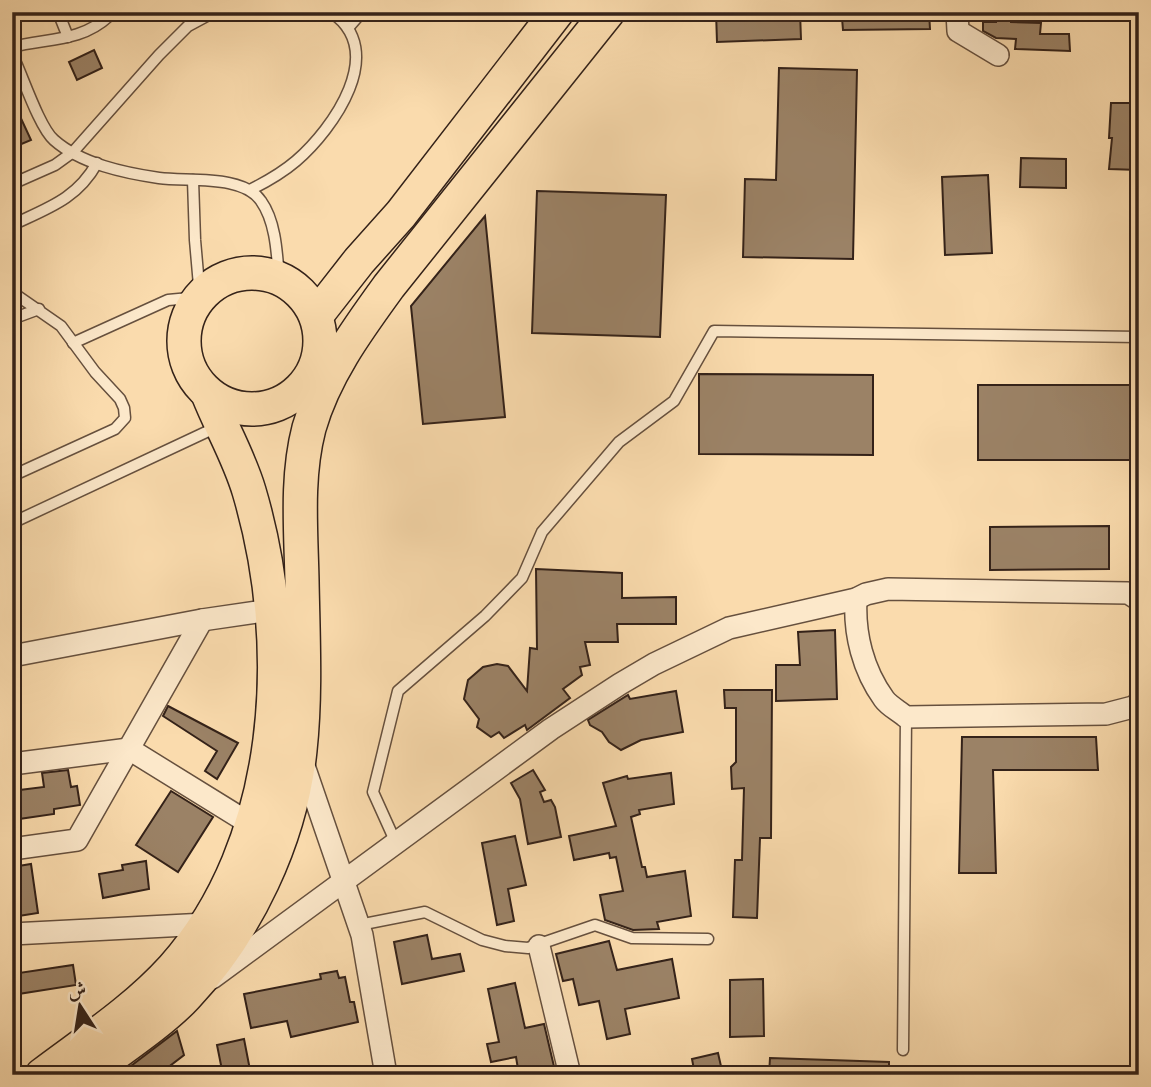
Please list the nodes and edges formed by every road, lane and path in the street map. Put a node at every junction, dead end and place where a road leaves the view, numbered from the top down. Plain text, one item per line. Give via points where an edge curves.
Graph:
1 (58, 12) edge
2 (214, 12) edge
3 (331, 12) edge
4 (362, 12) edge
5 (557, 12) edge
6 (608, 12) edge
7 (957, 12) edge
8 (109, 16) dead end
9 (348, 28) junction
10 (68, 37) junction
11 (12, 47) edge
12 (12, 54) edge
13 (999, 55) dead end
14 (73, 152) junction
15 (97, 163) junction
16 (193, 180) junction
17 (12, 184) edge
18 (250, 190) junction
19 (12, 225) edge
20 (279, 279) junction
21 (12, 292) edge
22 (200, 297) junction
23 (39, 309) junction
24 (316, 316) junction
25 (12, 318) edge
26 (1139, 337) edge
27 (73, 343) junction
28 (208, 394) junction
29 (220, 425) junction
30 (12, 476) edge
31 (12, 523) edge
32 (856, 599) junction
33 (1139, 600) edge
34 (270, 610) junction
35 (202, 620) junction
36 (12, 656) edge
37 (1139, 703) edge
38 (906, 717) junction
39 (129, 749) junction
40 (300, 754) junction
41 (12, 764) edge
42 (252, 825) junction
43 (396, 843) junction
44 (12, 849) edge
45 (343, 883) junction
46 (206, 924) junction
47 (359, 925) junction
48 (12, 934) edge
49 (708, 939) dead end
50 (539, 946) junction
51 (185, 998) junction
52 (903, 1049) dead end
53 (42, 1075) edge
54 (86, 1075) edge
55 (386, 1075) edge
56 (570, 1075) edge

1 - 10 lane
2 - 14 lane via 188,26 159,54
3 - 9 lane
4 - 9 lane
5 - 24 main road via 418,193
6 - 40 main road via 362,323 316,405 301,477 304,707
7 - 13 street via 958,31
8 - 10 lane via 90,30
9 - 18 lane via 356,49 355,71 345,100 303,155
10 - 11 lane
12 - 14 lane via 48,134
14 - 15 lane
14 - 17 lane
15 - 16 lane via 130,173
15 - 19 lane via 70,196
16 - 18 lane
16 - 22 lane
18 - 20 lane via 260,199 272,227
20 - 22 main road via 256,273 231,276
20 - 24 main road via 301,294
21 - 23 lane
22 - 27 lane via 168,300
22 - 28 main road via 187,320 184,347 191,373
23 - 25 lane
23 - 27 lane
24 - 28 main road via 320,330 314,370 286,400 260,409 232,406
26 - 43 lane via 714,331 674,401 619,442 542,532 522,578 398,691 373,792
27 - 30 lane via 120,400 125,418 115,429
28 - 29 main road
29 - 31 lane
29 - 34 main road via 239,461 257,519
32 - 33 street via 888,589 1128,593
32 - 38 street via 863,658 885,701
32 - 43 street via 729,628 654,664 551,729
34 - 35 street
34 - 42 main road via 270,739
35 - 36 street
35 - 39 street
37 - 38 street via 1106,714
38 - 52 lane
39 - 41 street
39 - 42 street
39 - 44 street via 77,840
40 - 45 street
40 - 51 main road via 289,807 249,909
42 - 46 main road via 233,877
43 - 45 street
45 - 47 street
45 - 51 street
46 - 48 street
46 - 53 main road via 174,966 136,1004
47 - 50 lane via 425,912 482,940 505,946
47 - 55 street
49 - 50 lane via 632,938 596,925
50 - 56 street
51 - 54 main road

